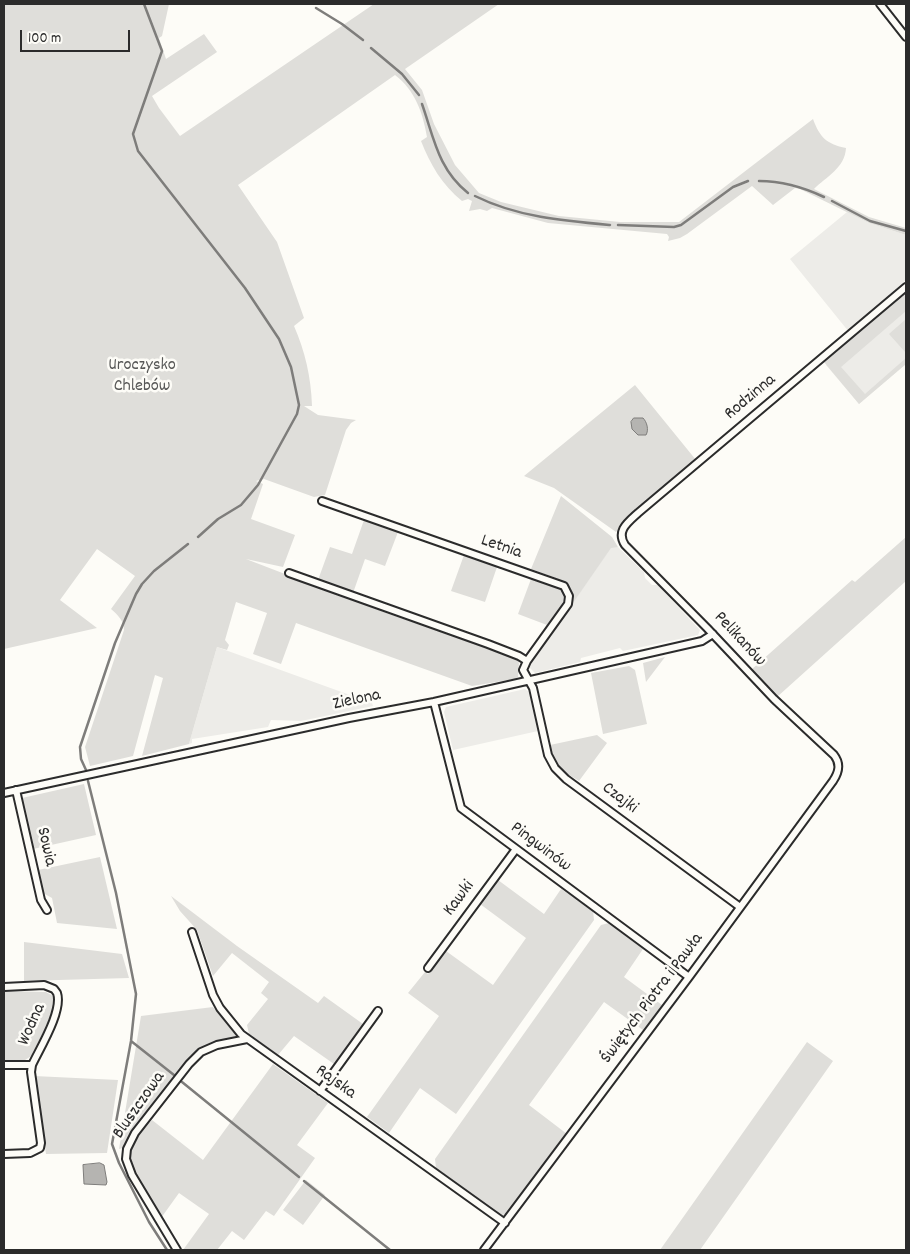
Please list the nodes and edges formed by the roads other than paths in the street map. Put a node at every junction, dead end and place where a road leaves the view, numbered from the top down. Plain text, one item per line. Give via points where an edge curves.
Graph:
1 (880, 4) edge
2 (906, 37) edge
3 (906, 287) edge
4 (322, 501) dead end
5 (621, 536) joint
6 (289, 573) dead end
7 (713, 634) junction
8 (527, 661) junction
9 (529, 681) junction
10 (434, 702) junction
11 (838, 763) joint
12 (16, 790) junction
13 (4, 793) edge
14 (516, 849) junction
15 (740, 907) junction
16 (47, 910) dead end
17 (192, 932) dead end
18 (428, 968) dead end
19 (689, 977) junction
20 (4, 987) edge
21 (378, 1011) dead end
22 (247, 1039) junction
23 (4, 1065) edge
24 (32, 1065) junction
25 (320, 1091) junction
26 (4, 1154) edge
27 (505, 1223) junction
28 (176, 1250) edge
29 (484, 1250) edge

1 - 2 street
3 - 5 street, Rodzinna via 632,518
4 - 8 street, Letnia via 564,586 569,596 568,604
5 - 7 street, Pelikanów via 625,545
6 - 8 street
7 - 9 street, Zielona via 702,641
7 - 11 street, Pelikanów via 774,699 834,755
8 - 9 street via 523,670
9 - 10 street, Zielona
9 - 15 street, Czajki via 534,688 548,754 555,768
10 - 12 street, Zielona
10 - 14 street, Pingwinów via 462,808
11 - 15 street, Świętych Piotra i Pawła via 835,777
12 - 13 street, Zielona
12 - 16 street, Sowia
14 - 18 street, Kawki
14 - 19 street, Pingwinów
15 - 19 street, Świętych Piotra i Pawła
17 - 22 street, Rajska via 213,996 231,1023
19 - 27 street, Świętych Piotra i Pawła
20 - 24 street, Wodna via 44,985 54,989 58,995 55,1015
21 - 25 street
22 - 25 street, Rajska
22 - 28 street, Bluszczowa via 217,1045 197,1055 126,1149 132,1176
23 - 24 street, Wodna
24 - 26 street, Wodna via 30,1080 41,1142 39,1149 30,1153
25 - 27 street, Rajska
27 - 29 street, Świętych Piotra i Pawła

